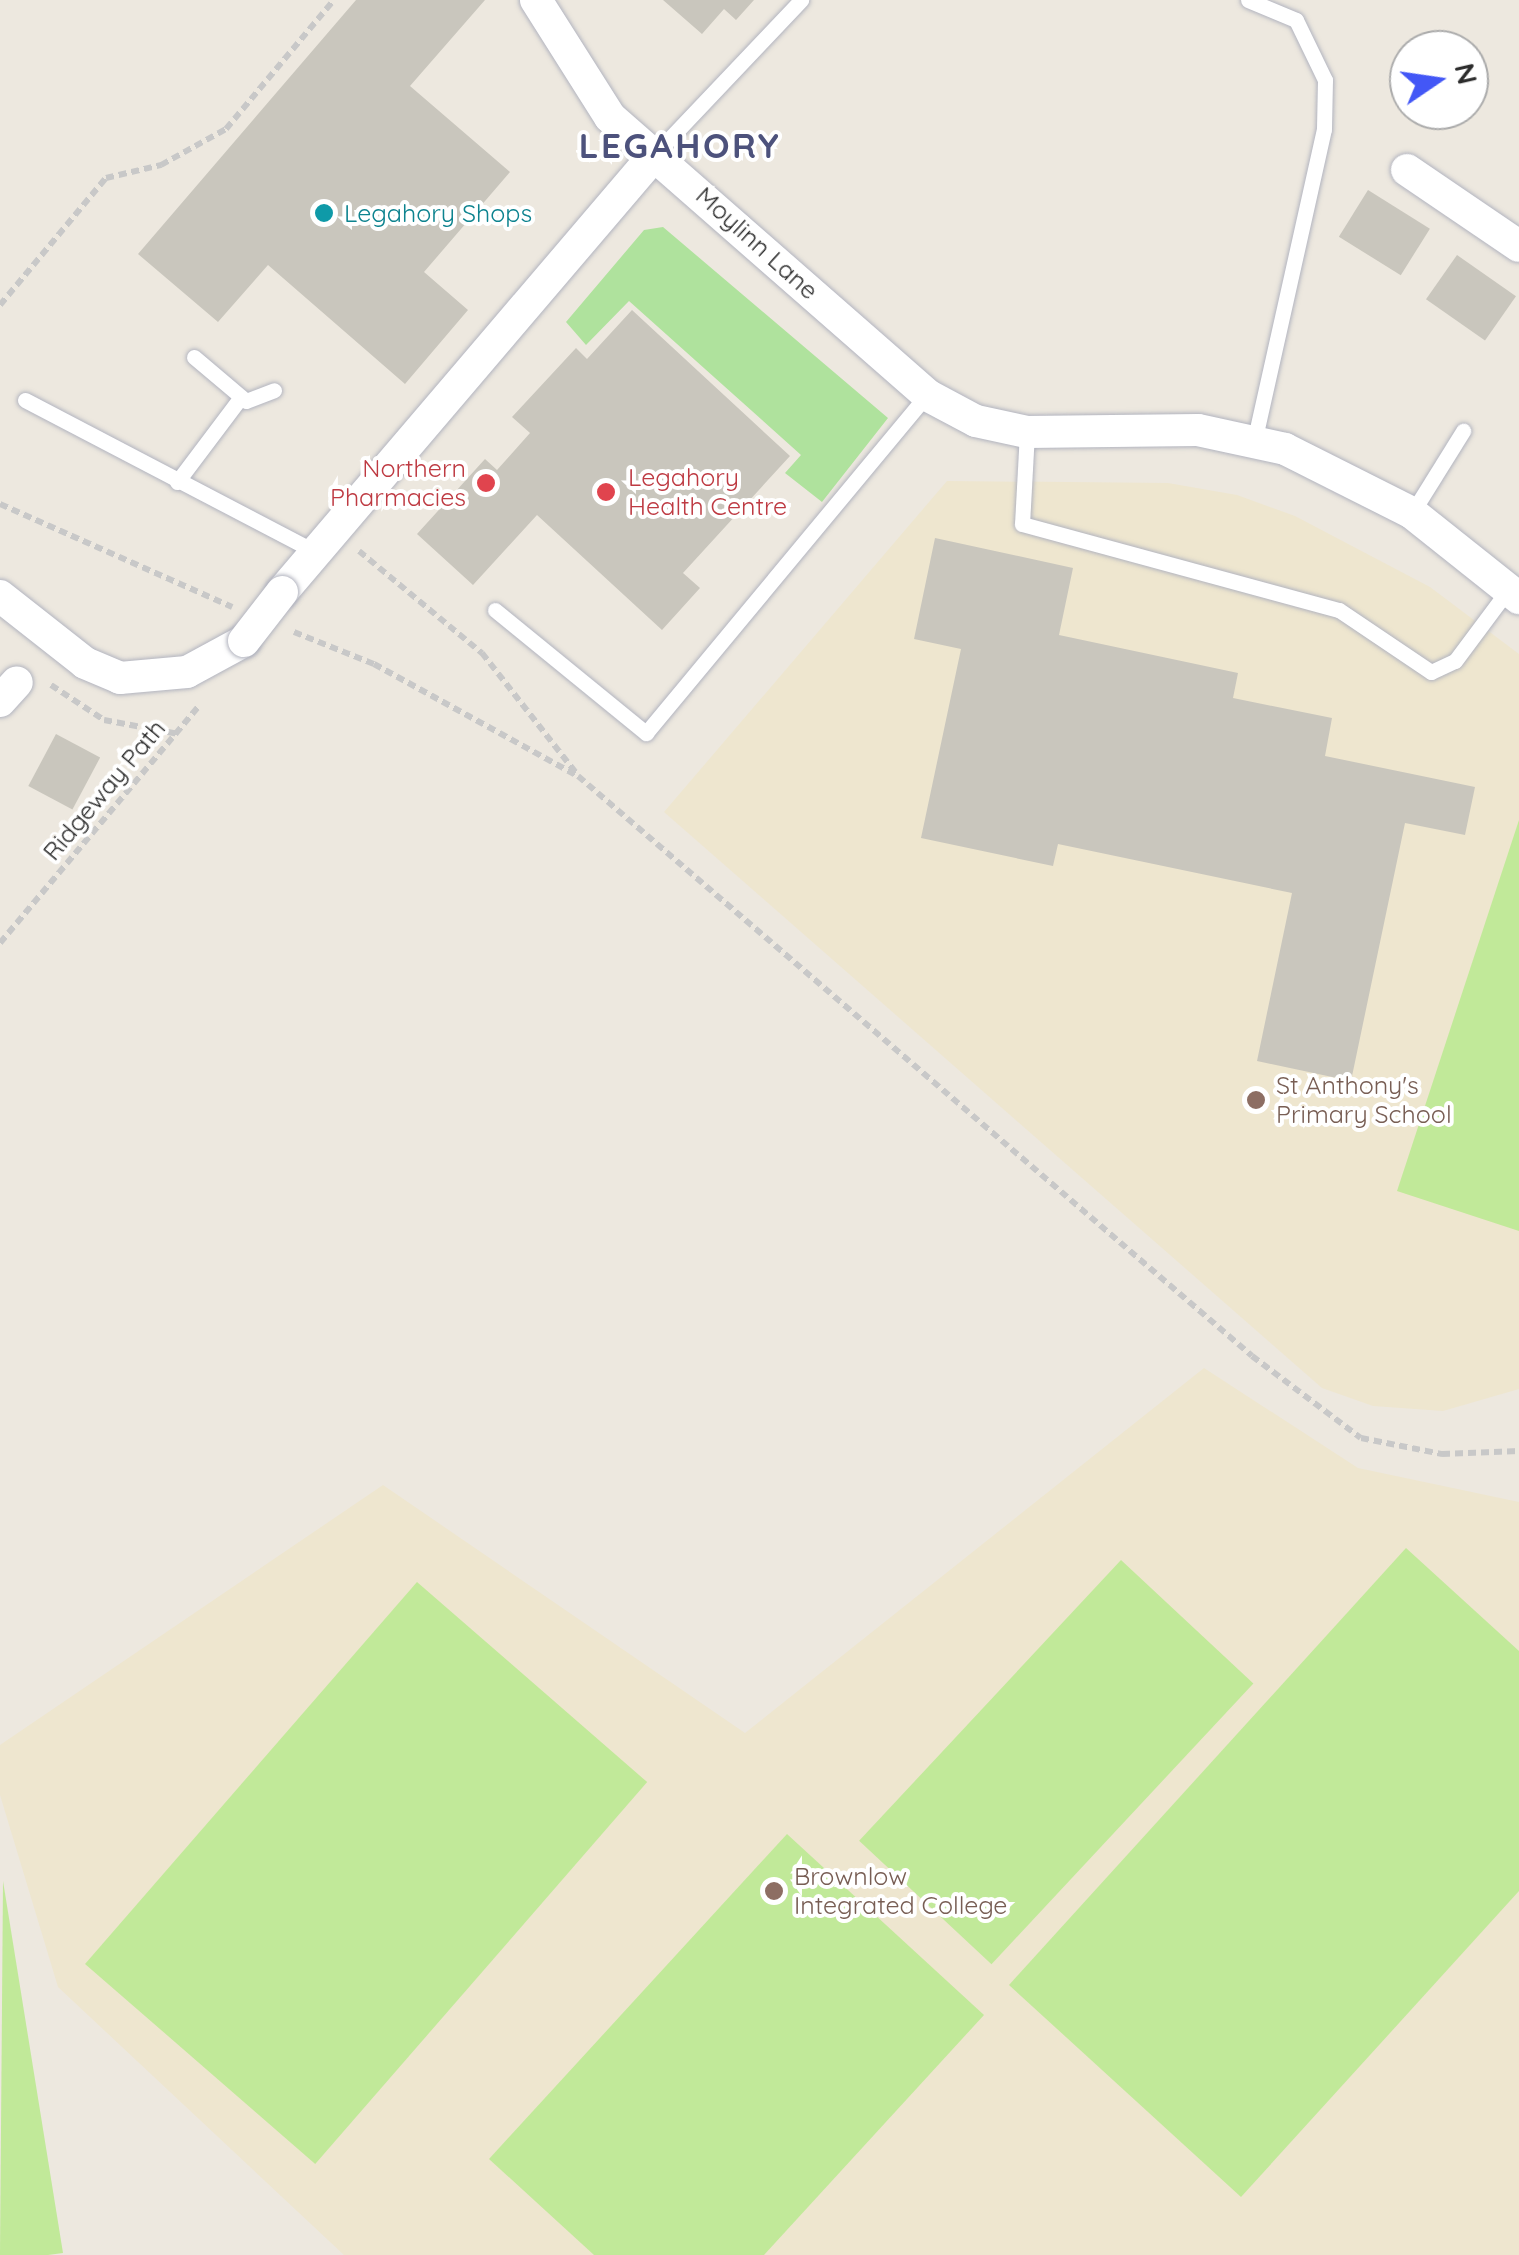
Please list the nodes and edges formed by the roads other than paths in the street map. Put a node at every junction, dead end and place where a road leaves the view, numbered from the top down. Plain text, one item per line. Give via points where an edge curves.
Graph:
1 (536, 0) edge
2 (802, 0) edge
3 (1248, 0) edge
4 (656, 153) junction
5 (1407, 170) dead end
6 (1519, 246) edge
7 (194, 357) dead end
8 (274, 390) dead end
9 (928, 395) junction
10 (241, 397) junction
11 (25, 400) dead end
12 (1463, 431) dead end
13 (1027, 432) junction
14 (1254, 442) junction
15 (178, 482) junction
16 (1412, 513) junction
17 (321, 539) junction
18 (1514, 594) edge
19 (0, 596) edge
20 (495, 610) dead end

1 - 4 street, Moylinn Lane via 610,116
2 - 4 lane
3 - 14 lane via 1296,20 1325,80 1324,129
4 - 9 street, Moylinn Lane
4 - 17 street
5 - 6 street
7 - 10 lane
8 - 10 lane via 253,400
9 - 13 street, Moylinn Lane via 976,421
9 - 20 lane via 646,733
10 - 15 lane
11 - 15 lane
12 - 16 lane
13 - 14 street, Moylinn Lane via 1198,430
13 - 18 lane via 1022,524 1338,610 1432,672 1455,661
14 - 16 street, Moylinn Lane via 1331,470
15 - 17 lane
16 - 18 street, Moylinn Lane
17 - 19 street, bridge via 240,637 157,680 120,678 86,663

